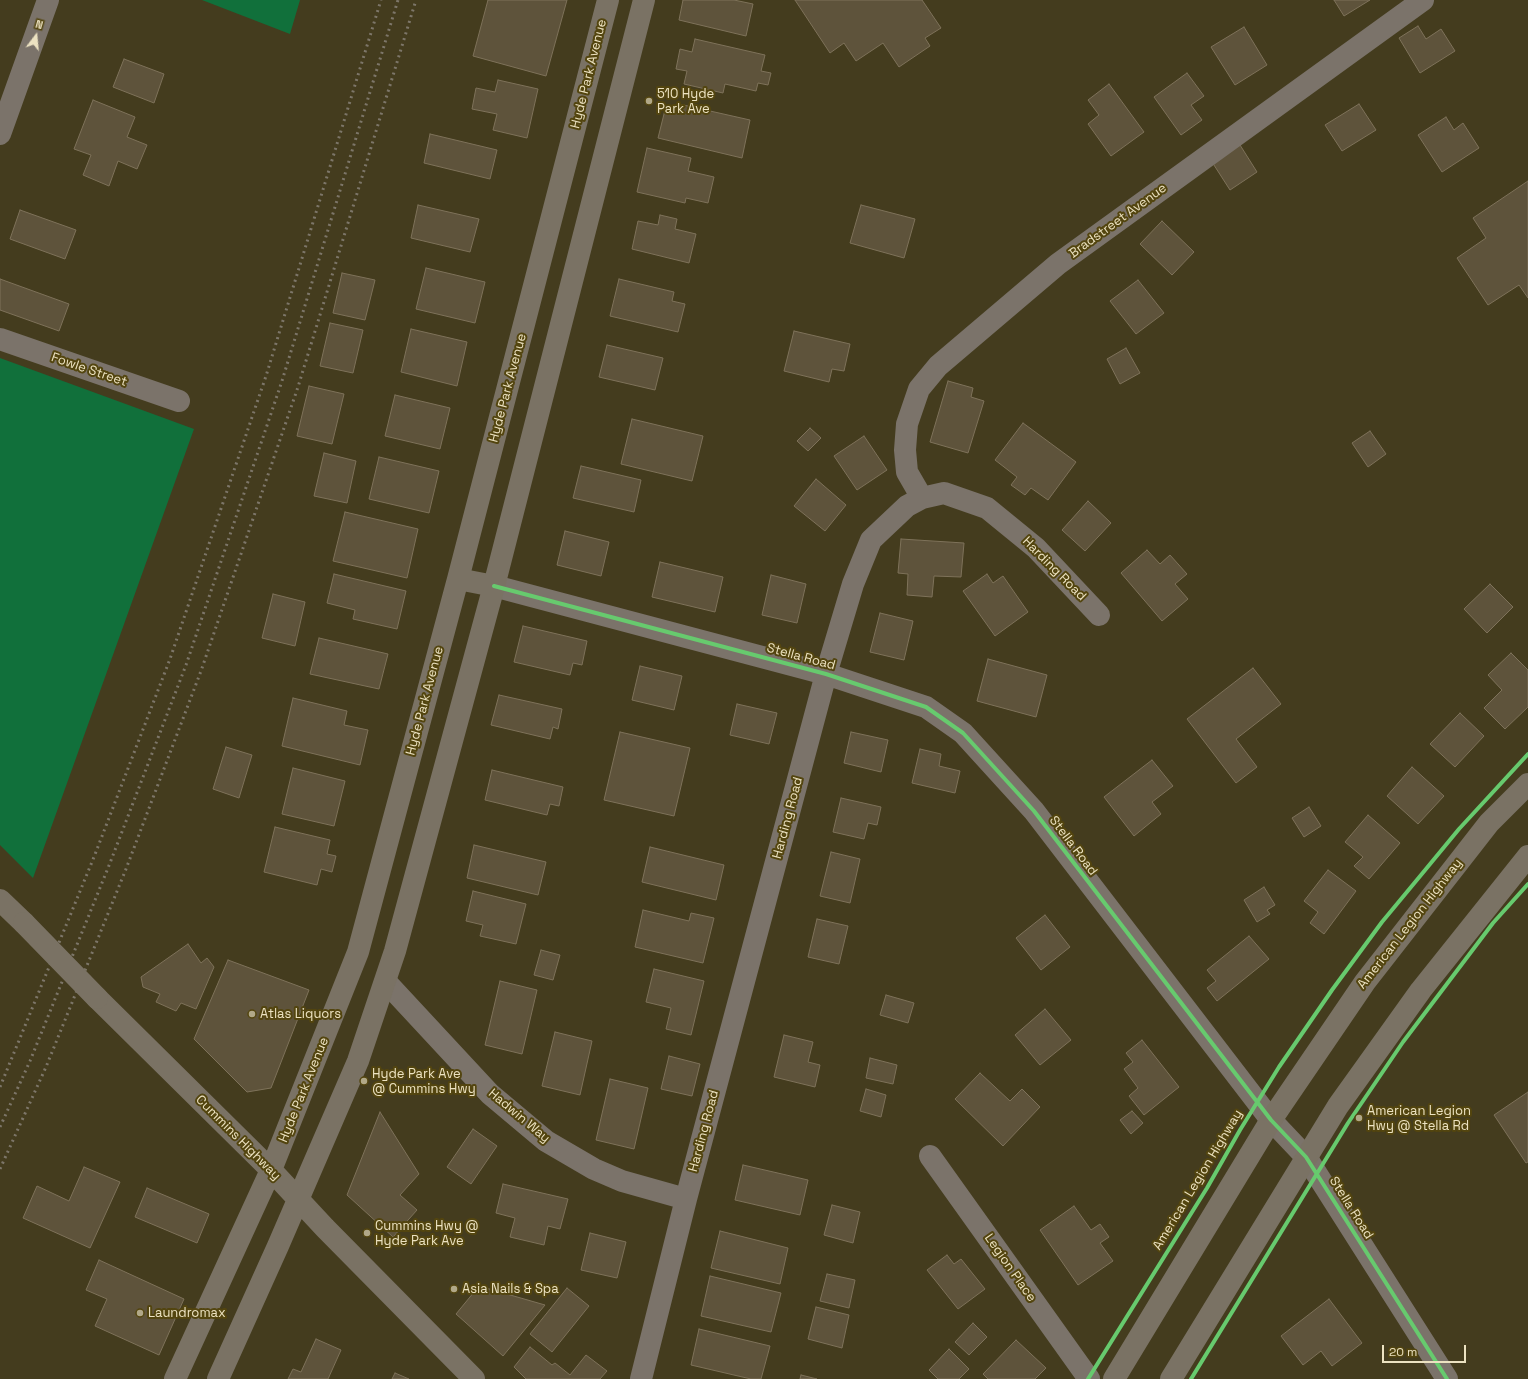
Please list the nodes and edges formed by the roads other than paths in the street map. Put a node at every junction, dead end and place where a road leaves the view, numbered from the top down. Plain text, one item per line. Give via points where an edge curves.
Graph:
1 (48, 0) edge
2 (608, 0) edge
3 (644, 0) edge
4 (1423, 0) edge
5 (0, 134) edge
6 (0, 339) edge
7 (179, 401) dead end
8 (922, 498) junction
9 (458, 579) junction
10 (494, 586) junction
11 (1099, 615) dead end
12 (826, 674) junction
13 (1528, 784) edge
14 (1528, 856) edge
15 (0, 900) edge
16 (386, 982) junction
17 (1271, 1120) junction
18 (930, 1156) dead end
19 (1306, 1157) junction
20 (271, 1170) junction
21 (299, 1198) junction
22 (686, 1199) junction
23 (174, 1379) edge
24 (218, 1379) edge
25 (474, 1379) edge
26 (641, 1379) edge
27 (1089, 1379) edge
28 (1114, 1379) edge
29 (1171, 1379) edge
30 (1447, 1379) edge

1 - 5 street
2 - 9 main road, Hyde Park Avenue
3 - 10 main road
4 - 8 street, Bradstreet Avenue via 1058,264 938,366 919,389 907,424 907,472
6 - 7 street, Fowle Street
8 - 11 street, Harding Road via 944,493 987,508 1036,548
8 - 12 street, Harding Road via 908,506 871,540 853,584
9 - 10 main road
9 - 20 main road, Hyde Park Avenue via 358,952
10 - 12 street, Stella Road
10 - 16 main road
12 - 17 street, Stella Road via 926,707 963,733 1034,811
12 - 22 street, Harding Road
13 - 17 main road, American Legion Highway via 1489,823 1370,976
14 - 19 main road via 1421,990 1338,1106
15 - 20 main road, Cummins Highway, bridge
16 - 21 main road via 358,1061
16 - 22 street, Hadwin Way via 490,1094 546,1141 594,1169 622,1181
17 - 19 street, Stella Road
17 - 28 main road, American Legion Highway
18 - 27 street, Legion Place
19 - 29 main road
19 - 30 street, Stella Road
20 - 21 main road, Cummins Highway
20 - 23 main road, Hyde Park Avenue
21 - 24 main road
21 - 25 main road, Cummins Highway via 325,1228
22 - 26 street, Harding Road

